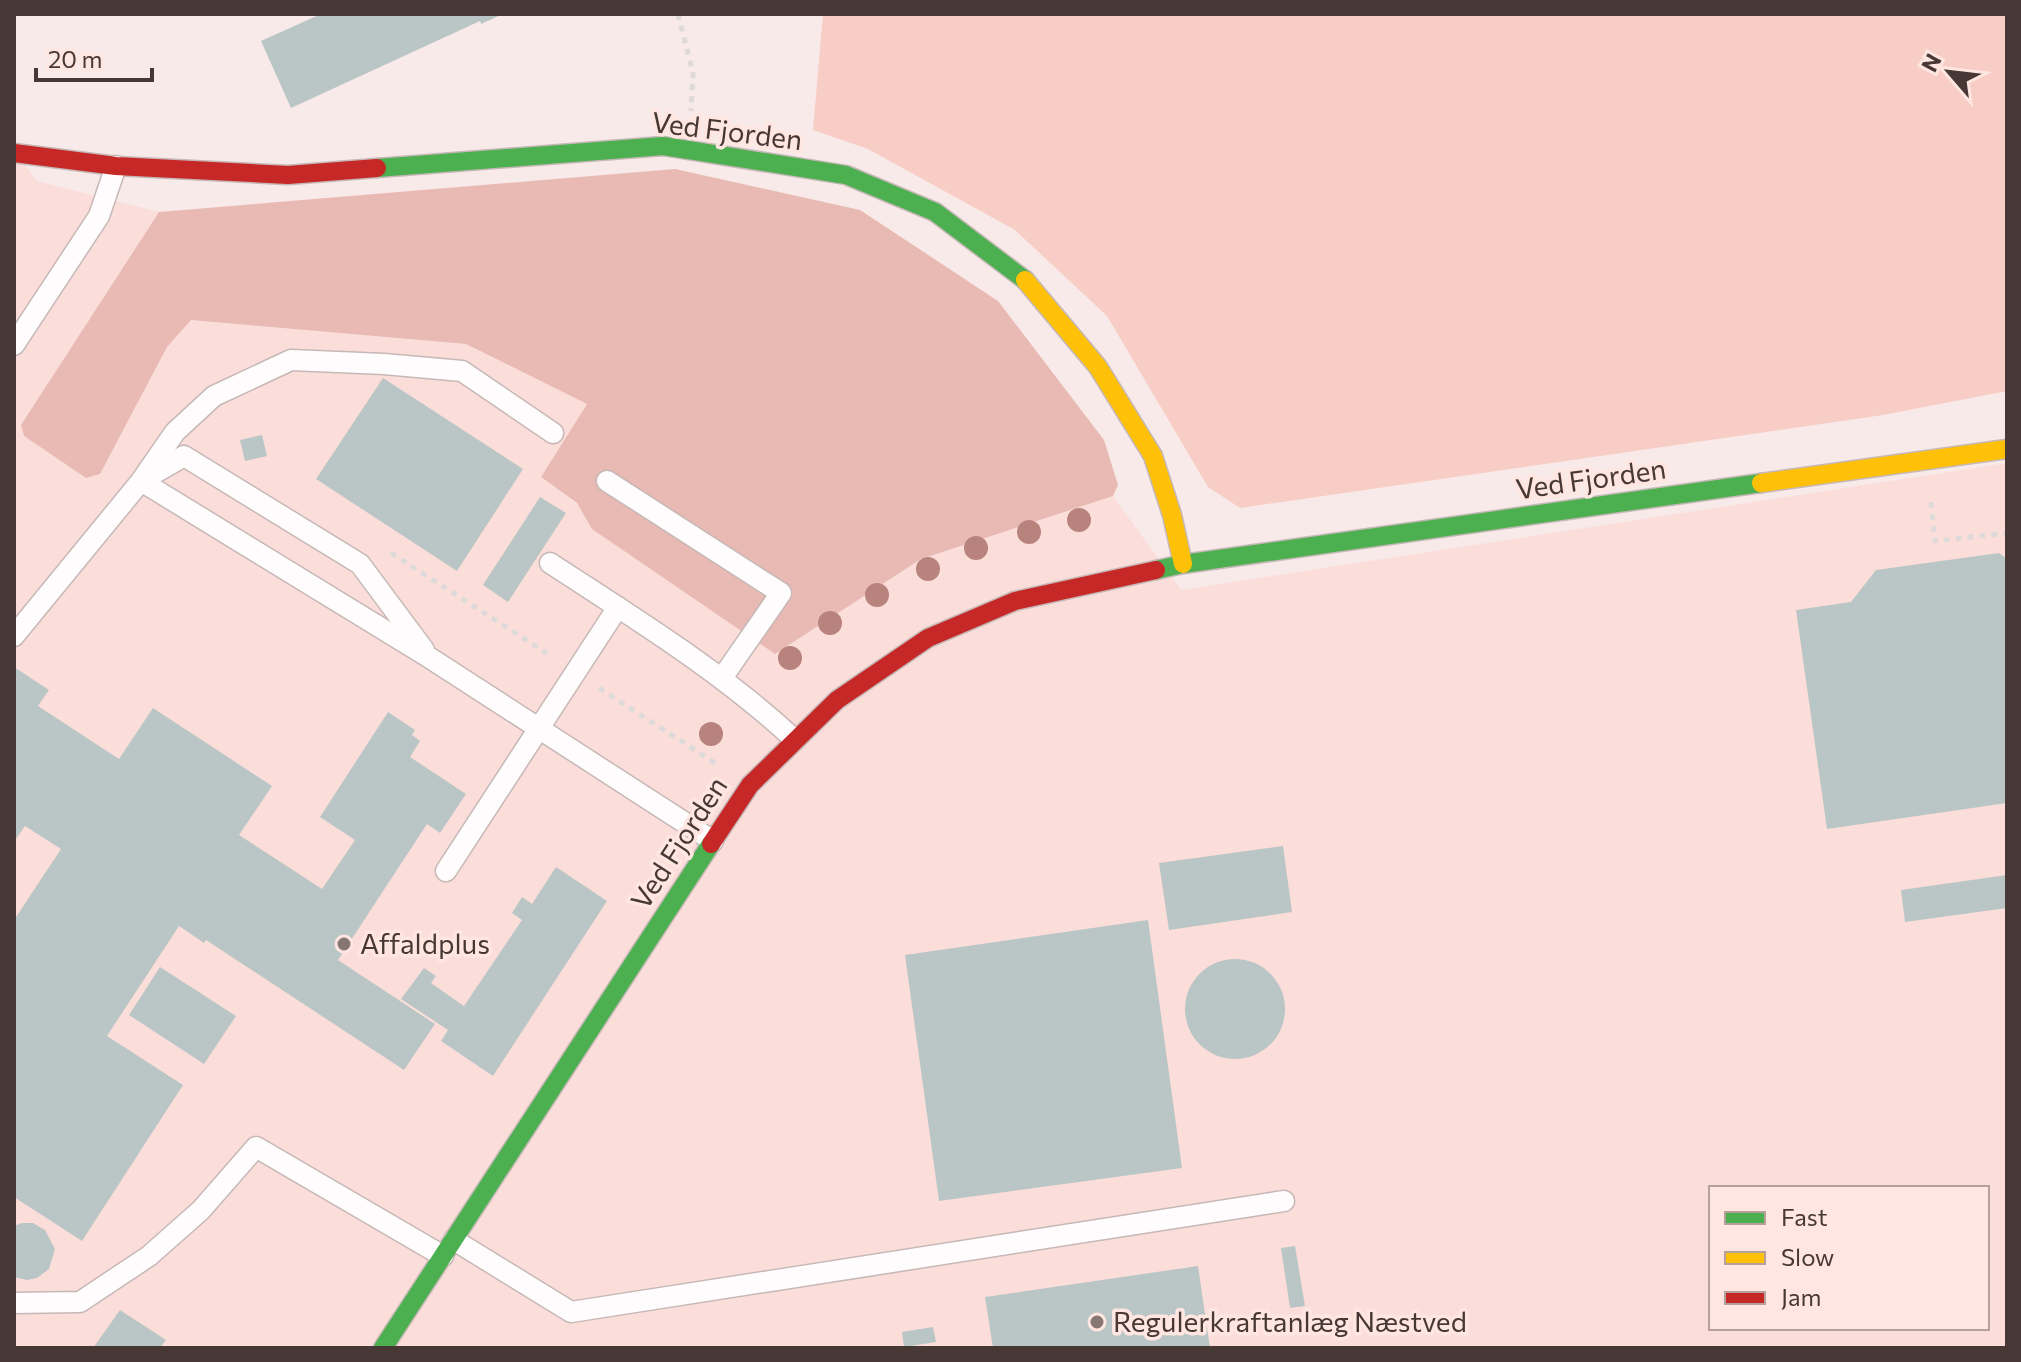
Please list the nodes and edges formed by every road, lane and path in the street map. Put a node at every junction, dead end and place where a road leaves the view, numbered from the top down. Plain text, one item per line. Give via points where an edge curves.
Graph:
1 (678, 14) edge
2 (687, 149) junction
3 (14, 153) edge
4 (116, 166) junction
5 (14, 345) edge
6 (553, 433) dead end
7 (2007, 449) edge
8 (1928, 461) junction
9 (141, 481) junction
10 (607, 481) dead end
11 (2007, 533) edge
12 (385, 549) dead end
13 (550, 563) dead end
14 (1183, 564) junction
15 (618, 607) junction
16 (14, 636) edge
17 (430, 658) junction
18 (575, 672) junction
19 (722, 678) junction
20 (539, 728) junction
21 (795, 740) junction
22 (750, 785) junction
23 (713, 841) junction
24 (446, 871) dead end
25 (1284, 1201) dead end
26 (448, 1248) junction
27 (14, 1303) edge
28 (383, 1348) edge

1 - 2 path via 693,73
2 - 4 street, Ved Fjorden via 663,146 288,175
2 - 14 street, Ved Fjorden via 846,175 935,212 1027,282 1098,367 1153,456
3 - 4 street, Ved Fjorden
4 - 5 lane via 99,216
6 - 9 lane via 462,371 291,360 214,396 175,432
7 - 8 street, Ved Fjorden
8 - 11 path via 1935,541
8 - 14 street, Ved Fjorden
9 - 16 lane
9 - 17 lane
9 - 17 lane via 184,456 267,506 360,564
10 - 19 lane via 781,593
12 - 18 path
13 - 15 lane
14 - 21 street, Ved Fjorden via 1015,601 928,638 837,700
15 - 18 lane
15 - 19 lane
17 - 20 lane
18 - 20 lane
18 - 22 path
19 - 21 lane
20 - 23 lane
20 - 24 lane
21 - 22 street, Ved Fjorden
22 - 23 street, Ved Fjorden
23 - 26 street, Ved Fjorden
25 - 26 lane via 571,1312
26 - 27 lane via 256,1147 201,1210 149,1256 80,1302
26 - 28 street, Ved Fjorden

